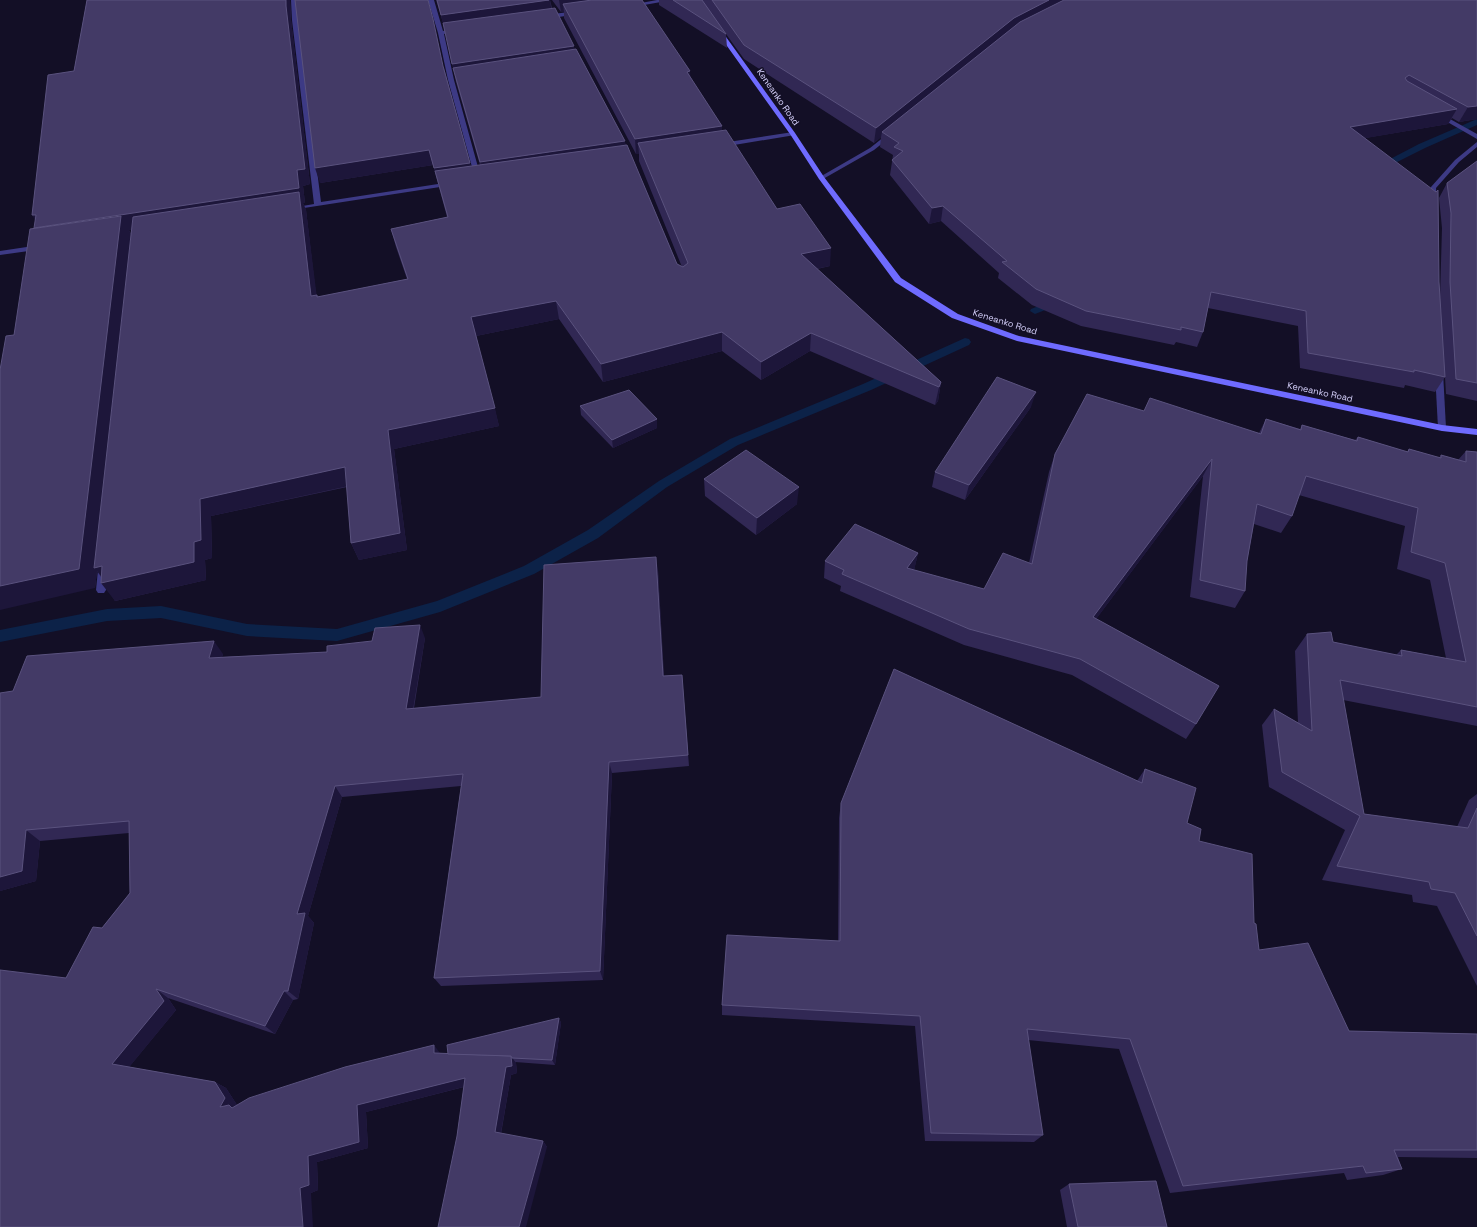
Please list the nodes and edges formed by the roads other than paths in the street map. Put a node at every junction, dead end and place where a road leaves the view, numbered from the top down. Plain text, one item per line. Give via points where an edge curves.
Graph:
1 (294, 0) edge
2 (431, 0) edge
3 (669, 0) edge
4 (624, 6) edge
5 (587, 11) edge
6 (556, 13) junction
7 (537, 18) edge
8 (561, 22) edge
9 (715, 26) edge
10 (463, 29) edge
11 (441, 33) junction
12 (459, 78) edge
13 (451, 80) junction
14 (1435, 112) edge
15 (895, 131) edge
16 (793, 134) junction
17 (1477, 137) edge
18 (1477, 144) edge
19 (714, 146) edge
20 (821, 178) junction
21 (487, 179) edge
22 (479, 180) junction
23 (471, 181) edge
24 (456, 183) edge
25 (318, 205) junction
26 (287, 210) edge
27 (1434, 213) edge
28 (46, 246) edge
29 (0, 253) edge
30 (1438, 367) edge
31 (1442, 428) junction
32 (1477, 432) edge
33 (104, 559) edge
34 (101, 590) edge

1 - 25 street
2 - 11 street
3 - 4 street
5 - 6 street
6 - 7 street
6 - 8 street
9 - 16 street, Keneanko Road
10 - 11 street
11 - 13 street
12 - 13 street
13 - 22 street
14 - 17 street
15 - 20 street via 872,149
16 - 19 street
16 - 20 street, Keneanko Road
18 - 27 street via 1457,161 1433,188
20 - 31 street, Keneanko Road via 898,280 955,316 1017,338
21 - 22 street
22 - 23 street
24 - 25 street
25 - 26 street
28 - 29 street
30 - 31 street
31 - 32 street, Keneanko Road
33 - 34 street

